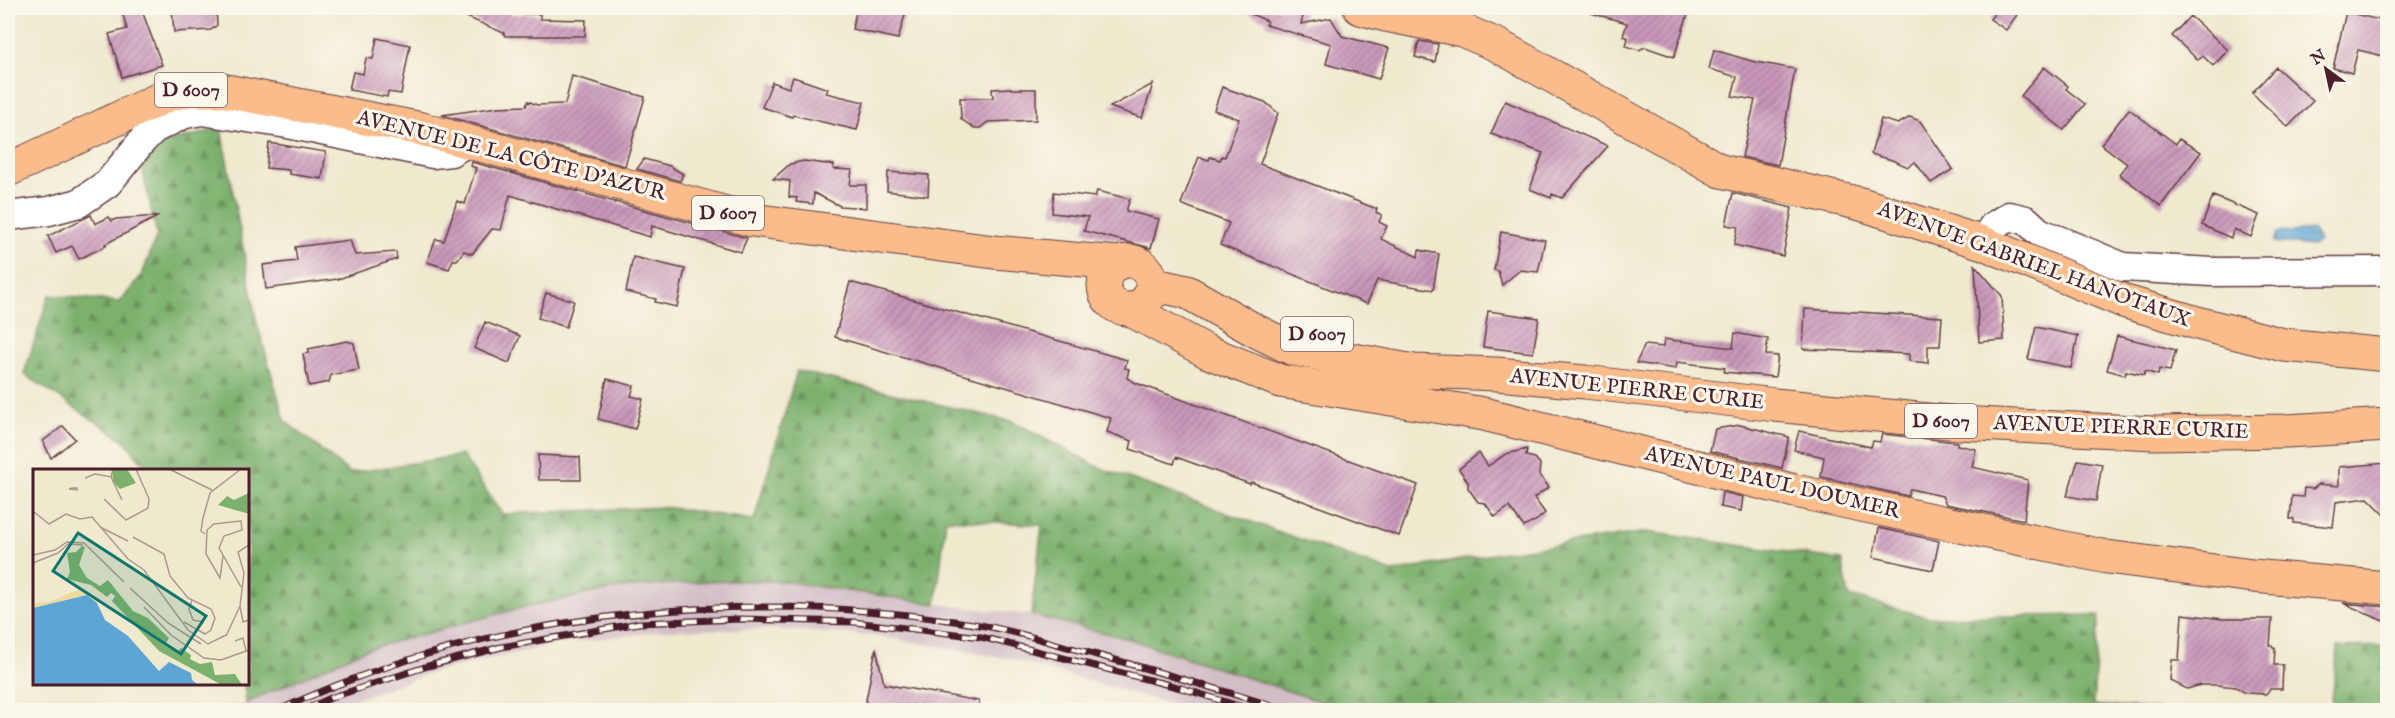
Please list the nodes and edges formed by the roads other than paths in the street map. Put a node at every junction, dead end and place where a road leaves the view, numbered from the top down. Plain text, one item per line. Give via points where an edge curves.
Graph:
1 (1360, 8) edge
2 (469, 141) junction
3 (8, 170) edge
4 (8, 216) edge
5 (1983, 243) junction
6 (2388, 271) edge
7 (1133, 288) junction
8 (2388, 356) edge
9 (2388, 425) edge
10 (2388, 588) edge

1 - 5 main road, AVENUE GABRIEL HANOTAUX via 1462,30 1497,45 1721,171 1861,204
2 - 3 main road, AVENUE DE LA CÔTE D'AZUR / D 6007 via 253,95 189,90 168,95
2 - 4 street via 451,152 433,153 202,111 177,117 154,129 108,183 79,203
2 - 7 main road, AVENUE DE LA CÔTE D'AZUR / D 6007 via 752,220 994,252
5 - 6 street via 1993,225 2009,216 2123,267 2212,272
5 - 8 main road, AVENUE GABRIEL HANOTAUX via 2126,302 2201,324 2284,345
7 - 9 main road, AVENUE PIERRE CURIE / D 6007 via 1168,269 1188,274 1294,326 1336,340 1416,350 1497,374 1959,423 2154,433
7 - 10 main road, AVENUE PAUL DOUMER via 1168,329 1208,352 1280,381 1484,414 1795,492 2107,557

